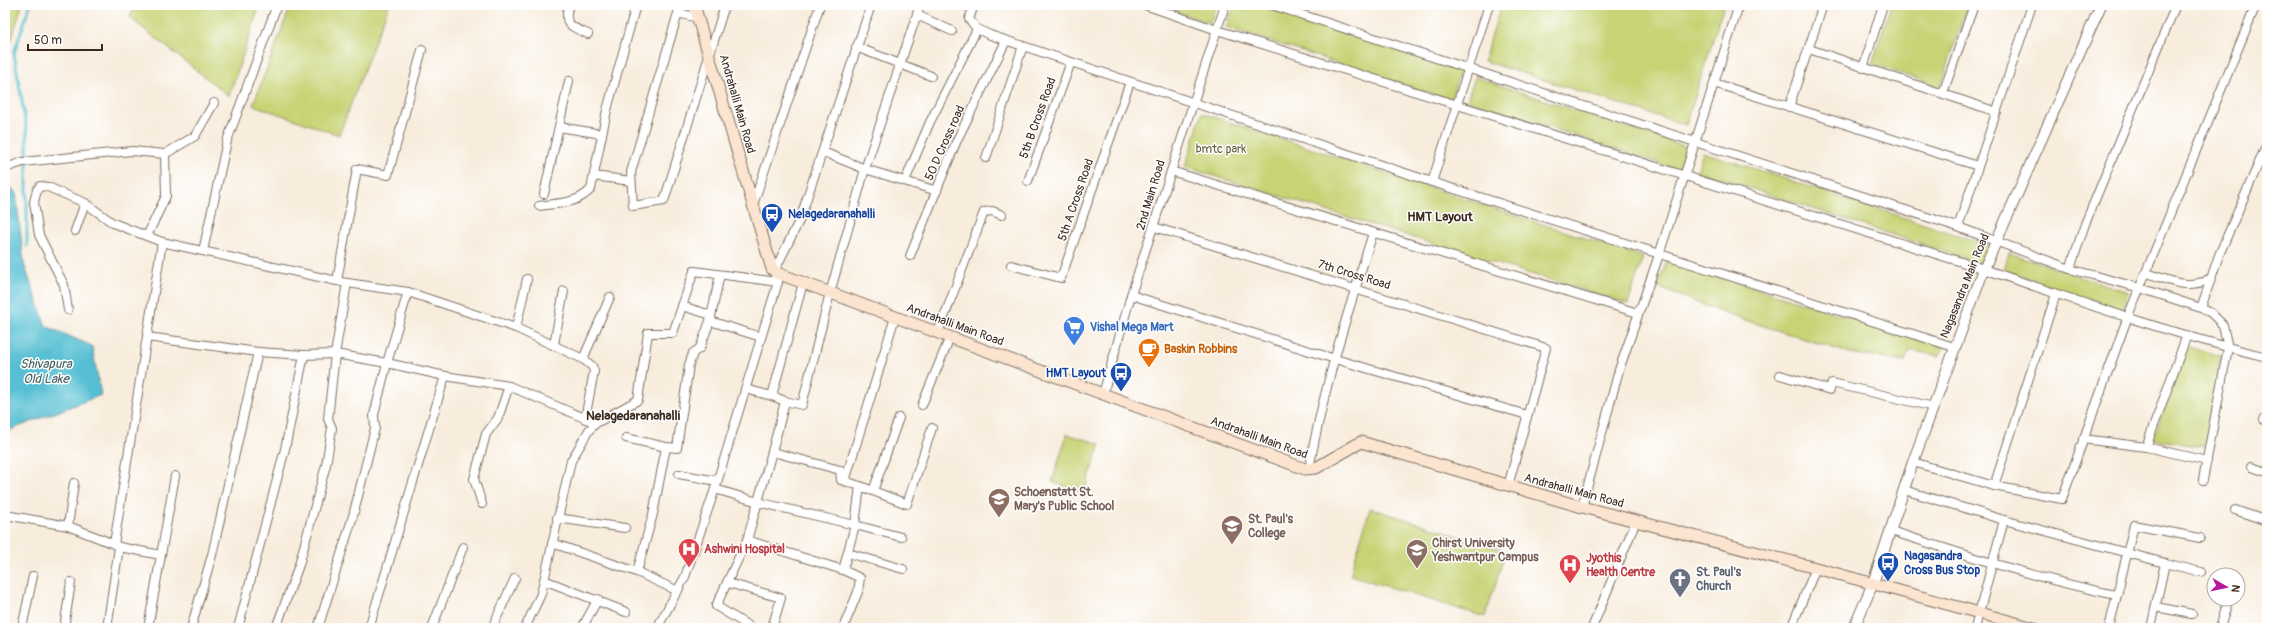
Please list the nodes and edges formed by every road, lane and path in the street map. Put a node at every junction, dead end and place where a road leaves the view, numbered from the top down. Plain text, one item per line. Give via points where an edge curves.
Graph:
1 (277, 5) edge
2 (568, 5) edge
3 (636, 5) edge
4 (694, 5) edge
5 (725, 5) edge
6 (820, 5) edge
7 (871, 5) edge
8 (920, 5) edge
9 (974, 5) edge
10 (1145, 5) edge
11 (1225, 5) edge
12 (1272, 5) edge
13 (1489, 5) edge
14 (1739, 5) edge
15 (1823, 5) edge
16 (1883, 5) edge
17 (1974, 5) edge
18 (2032, 5) edge
19 (2101, 5) edge
20 (2176, 5) edge
21 (2256, 5) edge
22 (917, 15) junction
23 (698, 18) junction
24 (977, 29) junction
25 (1217, 30) junction
26 (952, 32) dead end
27 (588, 34) dead end
28 (1006, 41) junction
29 (1023, 46) junction
30 (856, 47) junction
31 (1809, 49) junction
32 (422, 50) dead end
33 (708, 54) junction
34 (1070, 62) junction
35 (900, 64) junction
36 (1468, 68) junction
37 (1863, 68) junction
38 (931, 76) dead end
39 (569, 80) dead end
40 (1130, 82) junction
41 (1714, 83) junction
42 (1943, 93) junction
43 (214, 103) dead end
44 (1193, 104) junction
45 (1456, 104) junction
46 (1789, 107) junction
47 (1997, 112) junction
48 (559, 127) junction
49 (602, 134) junction
50 (1695, 142) junction
51 (2267, 144) edge
52 (823, 152) junction
53 (165, 154) junction
54 (986, 158) dead end
55 (1978, 166) junction
56 (5, 168) edge
57 (865, 169) junction
58 (1171, 171) junction
59 (594, 176) junction
60 (1684, 176) junction
61 (631, 181) junction
62 (906, 181) junction
63 (1028, 181) dead end
64 (1432, 182) junction
65 (937, 191) junction
66 (544, 194) dead end
67 (85, 204) junction
68 (753, 205) junction
69 (539, 206) dead end
70 (1002, 215) dead end
71 (1154, 227) junction
72 (1958, 227) junction
73 (75, 231) dead end
74 (1373, 233) junction
75 (147, 236) junction
76 (162, 242) junction
77 (1997, 242) junction
78 (203, 251) junction
79 (1659, 255) junction
80 (910, 256) dead end
81 (1011, 265) dead end
82 (1984, 268) junction
83 (2070, 269) junction
84 (2147, 273) junction
85 (720, 275) junction
86 (776, 277) junction
87 (527, 279) dead end
88 (2210, 280) junction
89 (337, 281) junction
90 (347, 283) junction
91 (803, 283) junction
92 (1355, 288) junction
93 (2140, 288) junction
94 (564, 291) dead end
95 (408, 292) junction
96 (830, 293) junction
97 (2056, 294) junction
98 (1131, 295) junction
99 (610, 297) dead end
100 (682, 306) junction
101 (2201, 308) junction
102 (68, 310) dead end
103 (1638, 313) junction
104 (2128, 316) junction
105 (895, 317) junction
106 (711, 318) junction
107 (516, 328) junction
108 (938, 333) junction
109 (2187, 335) junction
110 (761, 336) junction
111 (147, 337) junction
112 (950, 337) junction
113 (554, 344) junction
114 (1954, 347) junction
115 (2228, 348) junction
116 (258, 352) junction
117 (335, 354) junction
118 (304, 355) junction
119 (2267, 357) edge
120 (583, 359) junction
121 (1335, 359) junction
122 (387, 363) junction
123 (1780, 375) dead end
124 (445, 376) junction
125 (509, 386) junction
126 (745, 389) junction
127 (1103, 394) junction
128 (772, 396) junction
129 (785, 401) junction
130 (922, 405) dead end
131 (1934, 407) junction
132 (1527, 414) junction
133 (899, 418) dead end
134 (585, 419) junction
135 (596, 423) junction
136 (932, 428) dead end
137 (626, 438) dead end
138 (2082, 439) junction
139 (2146, 446) junction
140 (666, 447) junction
141 (773, 452) junction
142 (2207, 461) junction
143 (1913, 462) junction
144 (2251, 467) dead end
145 (1310, 470) junction
146 (2267, 472) edge
147 (679, 474) dead end
148 (175, 476) dead end
149 (2203, 480) dead end
150 (717, 481) junction
151 (844, 481) junction
152 (74, 483) dead end
153 (860, 486) junction
154 (1508, 486) junction
155 (1994, 486) junction
156 (715, 489) junction
157 (1904, 490) junction
158 (873, 491) junction
159 (758, 502) junction
160 (482, 504) dead end
161 (1582, 507) junction
162 (2235, 510) dead end
163 (11, 516) dead end
164 (557, 518) junction
165 (2004, 520) junction
166 (1636, 521) junction
167 (2267, 521) edge
168 (855, 525) junction
169 (68, 526) junction
170 (625, 528) dead end
171 (1891, 531) junction
172 (900, 537) dead end
173 (2200, 538) dead end
174 (747, 540) junction
175 (552, 543) junction
176 (117, 545) junction
177 (463, 547) dead end
178 (848, 553) junction
179 (2125, 554) junction
180 (161, 555) junction
181 (1992, 563) junction
182 (2165, 563) junction
183 (1816, 568) junction
184 (903, 569) dead end
185 (843, 570) junction
186 (637, 572) junction
187 (2201, 572) dead end
188 (33, 576) dead end
189 (515, 578) dead end
190 (544, 580) junction
191 (71, 582) dead end
192 (728, 583) junction
193 (1873, 583) junction
194 (678, 590) junction
195 (2116, 595) junction
196 (598, 599) junction
197 (2156, 607) junction
198 (2226, 607) edge
199 (626, 612) dead end
200 (1979, 613) junction
201 (2192, 614) dead end
202 (22, 628) edge
203 (64, 628) edge
204 (107, 628) edge
205 (148, 628) edge
206 (191, 628) edge
207 (238, 628) edge
208 (276, 628) edge
209 (318, 628) edge
210 (369, 628) edge
211 (432, 628) edge
212 (492, 628) edge
213 (525, 628) edge
214 (582, 628) edge
215 (657, 628) edge
216 (752, 628) edge
217 (772, 628) edge
218 (843, 628) edge
219 (1592, 628) edge
220 (1791, 628) edge
221 (1854, 628) edge
222 (1975, 628) edge
223 (2034, 628) edge
224 (2109, 628) edge
225 (2152, 628) edge
226 (2220, 628) edge

1 - 78 street via 227,141
2 - 27 street via 566,21
3 - 49 street
4 - 23 main road, Andrahalli Main Road
5 - 33 street
6 - 68 street
7 - 30 street
8 - 22 street
9 - 24 street via 969,19
10 - 25 street
11 - 25 street, 2nd Main Road
12 - 36 street
13 - 36 street
14 - 41 street
15 - 31 street
16 - 37 street
17 - 42 street
18 - 47 street
19 - 77 street, Nagasandra Main Road
20 - 83 street via 2085,224
21 - 84 street
22 - 26 street
22 - 35 street
23 - 33 main road, Andrahalli Main Road
23 - 61 street via 678,14 631,172
24 - 28 street
24 - 62 street via 930,122
25 - 44 street, 2nd Main Road
25 - 45 street
28 - 29 street
28 - 65 street, 50 D Cross road via 957,140
29 - 34 street
29 - 54 street
30 - 35 street
30 - 52 street
31 - 37 street
31 - 46 street
32 - 89 street via 388,175 357,169
33 - 61 street via 664,201 633,206
33 - 68 main road, Andrahalli Main Road
34 - 40 street
34 - 63 street, 5th B Cross Road
35 - 38 street
35 - 57 street
36 - 45 street
36 - 50 street
37 - 42 street
39 - 48 street
40 - 44 street
40 - 81 street, 5th A Cross Road via 1061,278
41 - 46 street
41 - 50 street
42 - 47 street
43 - 53 street via 195,136
44 - 58 street, 2nd Main Road
44 - 64 street
45 - 60 street
45 - 64 street
46 - 55 street
47 - 55 street
48 - 49 street
48 - 66 street
49 - 59 street
50 - 60 street
50 - 72 street
51 - 88 street
52 - 57 street
52 - 86 street via 800,219
53 - 56 street via 132,151 27,162
53 - 75 street via 166,196
55 - 72 street
57 - 62 street
57 - 96 street
58 - 71 street, 2nd Main Road
58 - 74 street
59 - 61 street
59 - 69 street via 591,189 576,201
60 - 79 street
60 - 82 street
62 - 65 street
64 - 79 street
65 - 80 street, 50 D Cross road
67 - 73 street
67 - 75 street via 113,223
67 - 102 street via 48,187 40,186 34,202 39,235 64,284
68 - 86 main road, Andrahalli Main Road
70 - 108 street via 992,211 984,212
71 - 92 street, 7th Cross Road
71 - 98 street, 2nd Main Road
72 - 77 street
74 - 92 street
74 - 103 street
75 - 76 street
76 - 78 street
76 - 111 street
77 - 82 street, Nagasandra Main Road
77 - 83 street
78 - 89 street
79 - 103 street
79 - 114 street
82 - 97 street
82 - 114 street, Nagasandra Main Road
83 - 93 street
84 - 88 street via 2180,284 2194,285
84 - 93 street
85 - 86 street
85 - 100 street via 694,272
85 - 106 street
86 - 91 main road, Andrahalli Main Road
86 - 110 street
87 - 107 street
88 - 101 street
89 - 90 street
90 - 95 street
90 - 117 street
91 - 96 main road, Andrahalli Main Road
91 - 128 street
92 - 121 street
92 - 132 street, 7th Cross Road via 1546,348
93 - 101 street
93 - 104 street
94 - 113 street
95 - 107 street
95 - 122 street
96 - 105 main road, Andrahalli Main Road
96 - 129 street via 802,405
97 - 104 street
97 - 155 street
98 - 121 street
98 - 127 street, 2nd Main Road
99 - 120 street
100 - 106 street
100 - 135 street via 673,333 648,332 638,400
101 - 115 street via 2221,321
103 - 161 street via 1619,370
104 - 109 street
104 - 138 street
105 - 108 main road, Andrahalli Main Road
105 - 151 street
106 - 110 street
106 - 140 street via 700,348 694,353 689,365 677,448
107 - 113 street
108 - 112 main road, Andrahalli Main Road
109 - 115 street
109 - 139 street
110 - 126 street
111 - 116 street
111 - 176 street
112 - 127 main road, Andrahalli Main Road
112 - 130 street
113 - 120 street
114 - 131 street, Nagasandra Main Road
115 - 119 street
115 - 142 street
116 - 118 street
116 - 206 street via 213,547
117 - 118 street
117 - 122 street
117 - 208 street via 328,419 332,428 326,465 299,565
118 - 207 street via 285,449
120 - 134 street via 592,366 594,372
121 - 132 street
121 - 145 street via 1315,437
122 - 124 street
122 - 209 street via 374,415 375,428 353,516
123 - 131 street via 1830,390 1832,383
124 - 125 street
124 - 210 street
125 - 134 street
125 - 160 street via 498,418 486,434 474,479
126 - 128 street
126 - 150 street
127 - 145 main road, Andrahalli Main Road
128 - 129 street
129 - 141 street
131 - 143 street, Nagasandra Main Road
132 - 154 street
133 - 158 street
134 - 135 street
135 - 164 street via 588,430 571,461
136 - 158 street via 907,504
137 - 140 street
138 - 139 street
138 - 155 street via 2062,499
139 - 142 street
140 - 186 street via 653,514
141 - 151 street via 840,470 841,480
141 - 159 street
142 - 149 street
143 - 155 street
143 - 157 street, Nagasandra Main Road
144 - 146 street
145 - 154 main road, Andrahalli Main Road via 1361,442
147 - 150 street
148 - 180 street
150 - 156 street
151 - 153 street
152 - 169 street
153 - 158 street
153 - 168 street
154 - 161 main road, Andrahalli Main Road
156 - 159 street
156 - 194 street via 685,577
157 - 165 street
157 - 171 street, Nagasandra Main Road
159 - 168 street
159 - 174 street
161 - 166 main road, Andrahalli Main Road
162 - 167 street
163 - 169 street
164 - 170 street
164 - 175 street
165 - 179 street
165 - 181 street
166 - 183 main road, Andrahalli Main Road
166 - 219 street
168 - 172 street
168 - 178 street
169 - 176 street
171 - 181 street
171 - 193 street, Nagasandra Main Road
173 - 179 street via 2134,525
174 - 185 street
174 - 192 street
175 - 186 street
175 - 190 street
176 - 180 street
176 - 204 street
177 - 211 street
178 - 184 street
178 - 185 street
179 - 182 street
179 - 195 street
180 - 205 street
181 - 195 street
181 - 200 street
182 - 187 street
182 - 197 street
183 - 193 main road, Andrahalli Main Road
183 - 220 street
185 - 218 street via 860,578 858,592
186 - 194 street
188 - 202 street
189 - 212 street
190 - 196 street
190 - 213 street via 541,594
191 - 203 street
192 - 216 street via 716,606
192 - 217 street via 781,598
193 - 200 main road, Andrahalli Main Road
193 - 221 street, Nagasandra Main Road
194 - 215 street
195 - 224 street
196 - 199 street
196 - 214 street
197 - 201 street
197 - 225 street
198 - 226 street
200 - 222 street
200 - 223 main road, Andrahalli Main Road

